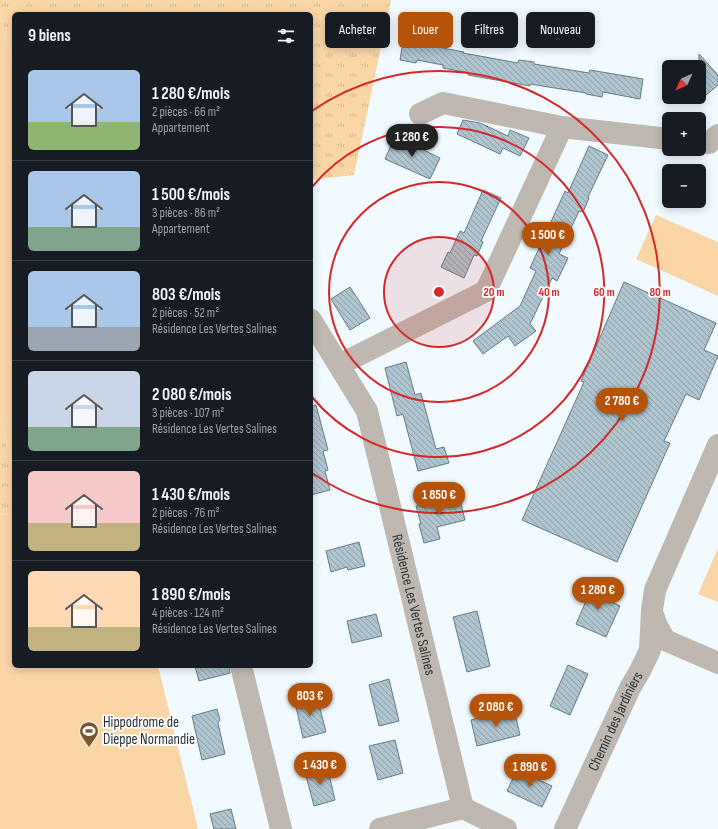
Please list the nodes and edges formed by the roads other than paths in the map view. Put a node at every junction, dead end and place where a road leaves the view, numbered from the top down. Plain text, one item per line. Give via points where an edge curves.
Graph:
1 (420, 114) dead end
2 (562, 127) junction
3 (718, 135) edge
4 (662, 138) edge
5 (706, 143) edge
6 (313, 323) edge
7 (339, 365) junction
8 (718, 445) edge
9 (652, 610) junction
10 (718, 663) edge
11 (241, 668) edge
12 (462, 808) junction
13 (280, 829) edge
14 (380, 829) edge
15 (506, 829) edge
16 (565, 829) edge

1 - 2 street via 443,103
2 - 4 street
2 - 7 street via 486,291
3 - 5 street
6 - 7 street, Résidence Les Vertes Salines
7 - 12 street, Résidence Les Vertes Salines via 367,411
8 - 9 street, Chemin des Jardiniers via 655,590
9 - 10 street via 665,640
9 - 16 street, Chemin des Jardiniers via 650,650
11 - 13 street
12 - 14 street
12 - 15 street

